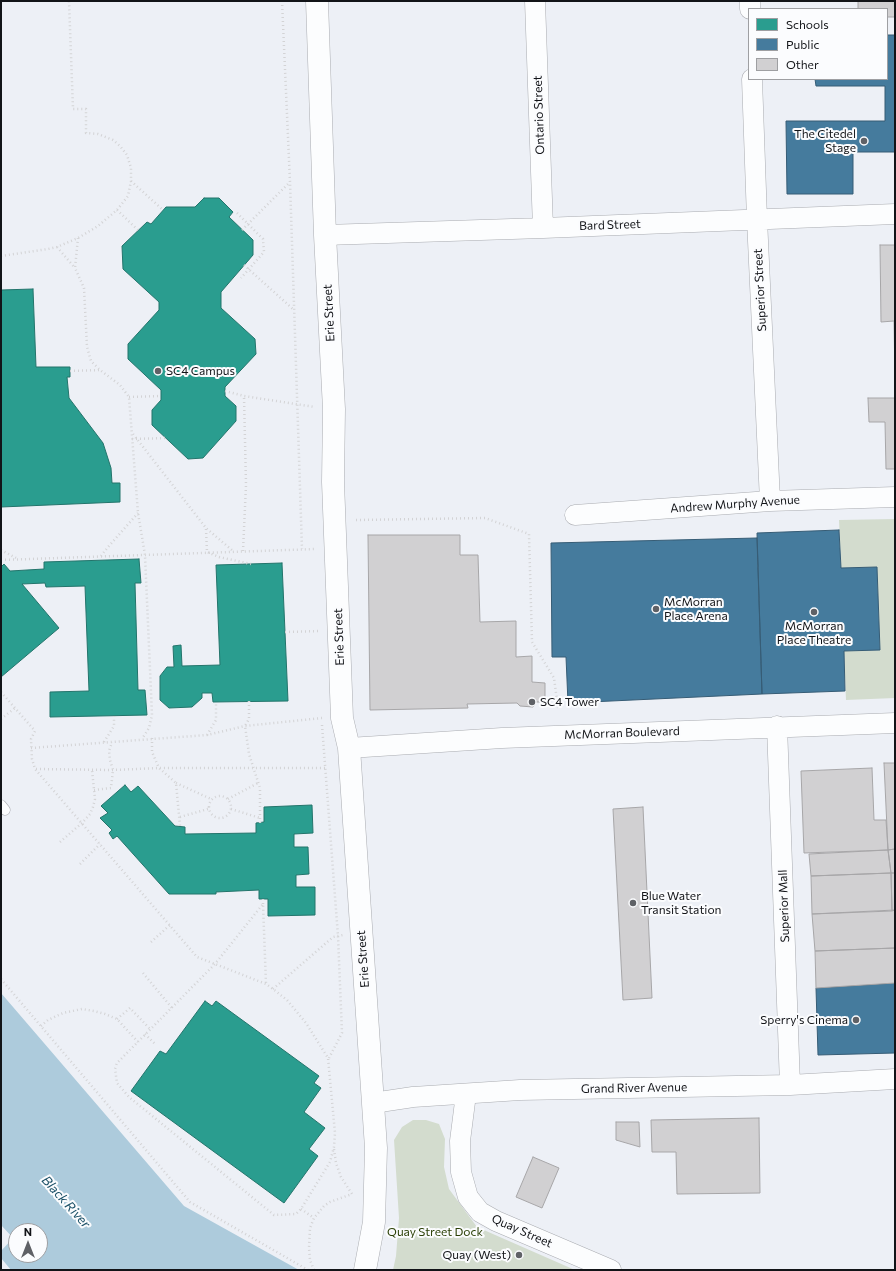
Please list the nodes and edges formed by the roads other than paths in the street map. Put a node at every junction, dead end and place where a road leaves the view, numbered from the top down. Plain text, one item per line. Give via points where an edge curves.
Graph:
1 (317, 1) edge
2 (535, 1) edge
3 (752, 80) edge
4 (895, 214) edge
5 (757, 219) junction
6 (543, 228) junction
7 (325, 235) junction
8 (895, 497) edge
9 (770, 501) junction
10 (575, 515) dead end
11 (895, 722) edge
12 (777, 726) junction
13 (349, 748) junction
14 (895, 1079) edge
15 (790, 1085) junction
16 (466, 1094) junction
17 (373, 1103) junction
18 (365, 1270) edge
19 (611, 1270) edge

1 - 7 street, Erie Street
2 - 6 street, Ontario Street
3 - 5 street, Superior Street
4 - 5 street, Bard Street
5 - 6 street, Bard Street
5 - 9 street, Superior Street
6 - 7 street, Bard Street
7 - 13 street, Erie Street via 334,409 333,482 336,548 329,631
8 - 9 street, Andrew Murphy Avenue
9 - 10 street, Andrew Murphy Avenue
11 - 12 street, McMorran Boulevard
12 - 13 street, McMorran Boulevard via 510,737
12 - 15 street, Superior Mall
13 - 17 street, Erie Street
14 - 15 street, Grand River Avenue
15 - 16 street, Grand River Avenue via 520,1090
16 - 17 street, Grand River Avenue
16 - 19 street, Quay Street via 460,1141 461,1172 468,1197 480,1212
17 - 18 street, Erie Street via 376,1148 374,1222

